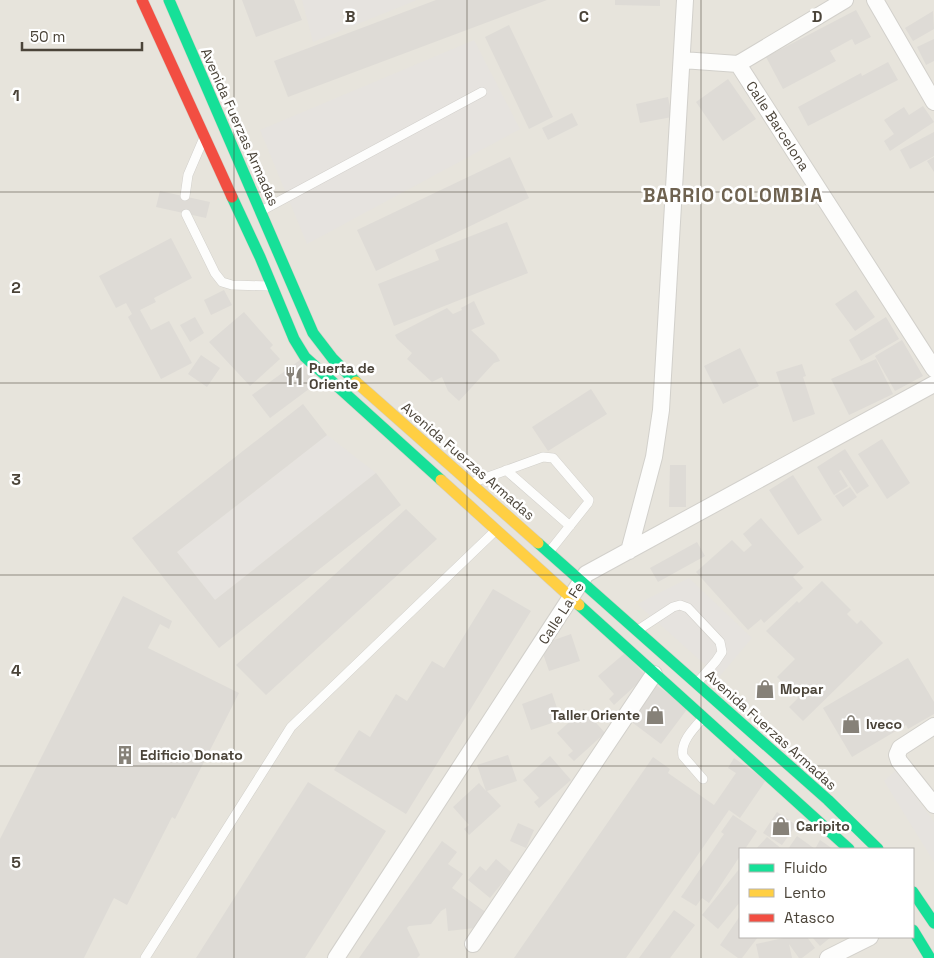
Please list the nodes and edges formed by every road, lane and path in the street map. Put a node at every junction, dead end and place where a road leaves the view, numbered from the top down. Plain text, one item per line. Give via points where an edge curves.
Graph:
1 (142, 0) edge
2 (169, 0) edge
3 (685, 0) edge
4 (845, 0) edge
5 (875, 0) edge
6 (682, 60) junction
7 (738, 64) junction
8 (482, 92) dead end
9 (934, 102) edge
10 (214, 129) junction
11 (185, 196) dead end
12 (261, 211) junction
13 (186, 214) dead end
14 (272, 286) junction
15 (934, 369) edge
16 (934, 384) edge
17 (506, 470) junction
18 (470, 483) junction
19 (452, 491) junction
20 (570, 526) junction
21 (496, 530) junction
22 (629, 551) junction
23 (549, 552) junction
24 (536, 567) junction
25 (582, 581) junction
26 (570, 598) junction
27 (637, 630) junction
28 (654, 674) junction
29 (696, 683) junction
30 (703, 718) junction
31 (934, 726) edge
32 (703, 779) dead end
33 (934, 805) edge
34 (848, 848) edge
35 (877, 848) edge
36 (914, 894) edge
37 (927, 915) edge
38 (914, 932) edge
39 (868, 938) edge
40 (473, 944) dead end
41 (145, 958) edge
42 (336, 958) edge
43 (828, 958) edge
44 (930, 958) edge

1 - 10 street, Avenida Fuerzas Armadas
2 - 10 street, Avenida Fuerzas Armadas
3 - 6 street
4 - 7 street
5 - 9 street
6 - 7 street
6 - 22 street via 661,410 654,457
7 - 15 street, Calle Barcelona
8 - 12 lane
10 - 11 lane via 188,176
10 - 12 street, Avenida Fuerzas Armadas
10 - 14 street, Avenida Fuerzas Armadas
12 - 18 street, Avenida Fuerzas Armadas via 313,333 321,344 362,388
13 - 14 lane via 222,282
14 - 19 street, Avenida Fuerzas Armadas via 305,357
16 - 22 street, Calle La Fe
17 - 18 lane
17 - 20 lane
17 - 20 lane via 543,457 552,458 589,500
18 - 19 lane
18 - 23 street, Avenida Fuerzas Armadas
19 - 21 street, Avenida Fuerzas Armadas
20 - 23 lane
21 - 24 street, Avenida Fuerzas Armadas
21 - 41 lane via 291,727
22 - 25 street, Calle La Fe via 586,574
23 - 24 lane
23 - 25 street, Avenida Fuerzas Armadas
24 - 26 street, Avenida Fuerzas Armadas
25 - 26 street, Calle La Fe
25 - 27 street, Avenida Fuerzas Armadas
26 - 28 street, Avenida Fuerzas Armadas
26 - 42 street, Calle La Fe
27 - 29 street, Avenida Fuerzas Armadas
27 - 29 lane via 673,607 688,608 720,642 722,652
28 - 30 street, Avenida Fuerzas Armadas
28 - 40 street
29 - 35 street, Avenida Fuerzas Armadas
30 - 32 lane via 682,751
30 - 34 street, Avenida Fuerzas Armadas
31 - 33 street via 900,748 897,755
36 - 37 street
38 - 44 street
39 - 43 street

